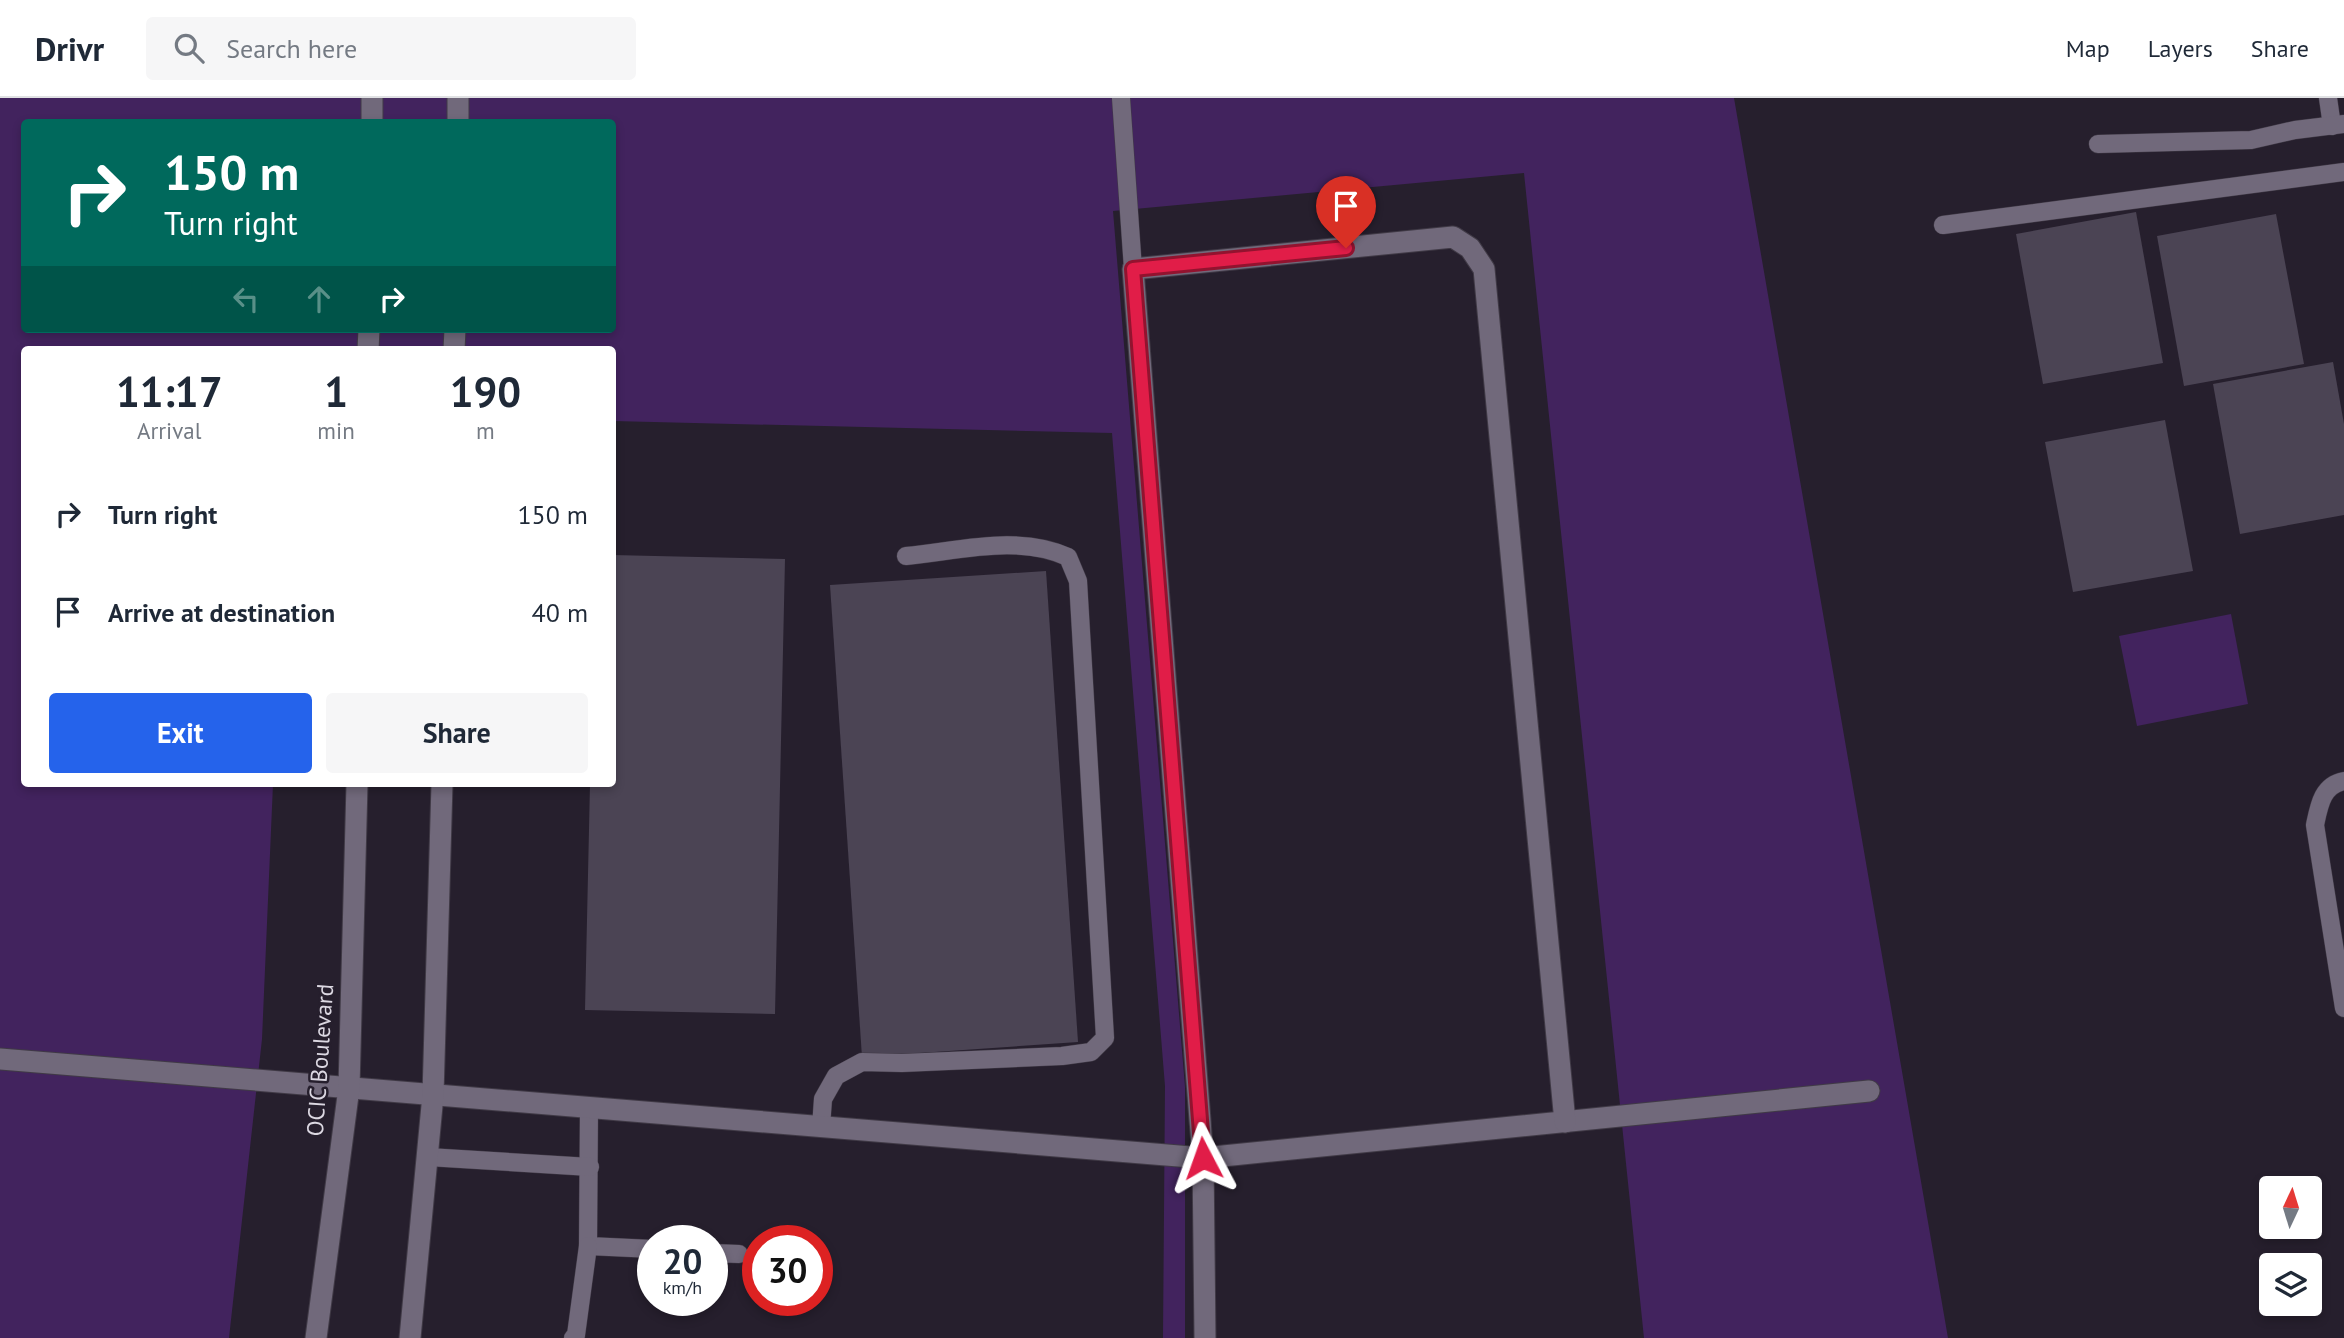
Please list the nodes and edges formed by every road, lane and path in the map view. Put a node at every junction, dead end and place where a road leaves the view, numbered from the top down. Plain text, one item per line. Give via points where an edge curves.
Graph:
1 (372, 98) edge
2 (458, 98) edge
3 (1121, 98) edge
4 (2328, 98) edge
5 (372, 119) edge
6 (458, 119) edge
7 (2338, 125) edge
8 (2098, 144) dead end
9 (2344, 172) edge
10 (1943, 225) dead end
11 (1133, 269) junction
12 (906, 556) dead end
13 (2344, 781) edge
14 (357, 787) edge
15 (442, 787) edge
16 (2344, 1008) edge
17 (0, 1059) edge
18 (349, 1088) junction
19 (1869, 1091) dead end
20 (433, 1094) junction
21 (589, 1107) junction
22 (1565, 1122) junction
23 (821, 1127) junction
24 (428, 1157) junction
25 (1203, 1158) junction
26 (590, 1167) junction
27 (587, 1246) junction
28 (637, 1248) edge
29 (728, 1254) edge
30 (738, 1254) dead end
31 (316, 1338) edge
32 (410, 1338) edge
33 (573, 1338) edge
34 (1205, 1338) edge

1 - 5 street
2 - 6 street
3 - 11 lane
4 - 7 lane
7 - 8 lane via 2251,140
9 - 10 lane
11 - 22 street via 1453,237 1470,248 1484,269
11 - 25 street
12 - 23 lane via 1023,545 1048,548 1068,557 1078,581 1105,1038 1091,1052 1062,1056 862,1062 836,1076 823,1099
13 - 16 lane via 2320,798 2315,824
14 - 18 street, OCIC Boulevard
15 - 20 street
17 - 18 street
18 - 20 street
18 - 31 street, OCIC Boulevard
19 - 22 street
20 - 21 street
20 - 24 street
21 - 23 street
21 - 26 lane
22 - 25 street
23 - 25 street
24 - 26 lane
24 - 32 street
25 - 34 street
26 - 27 lane
27 - 28 lane
27 - 33 lane
29 - 30 lane

